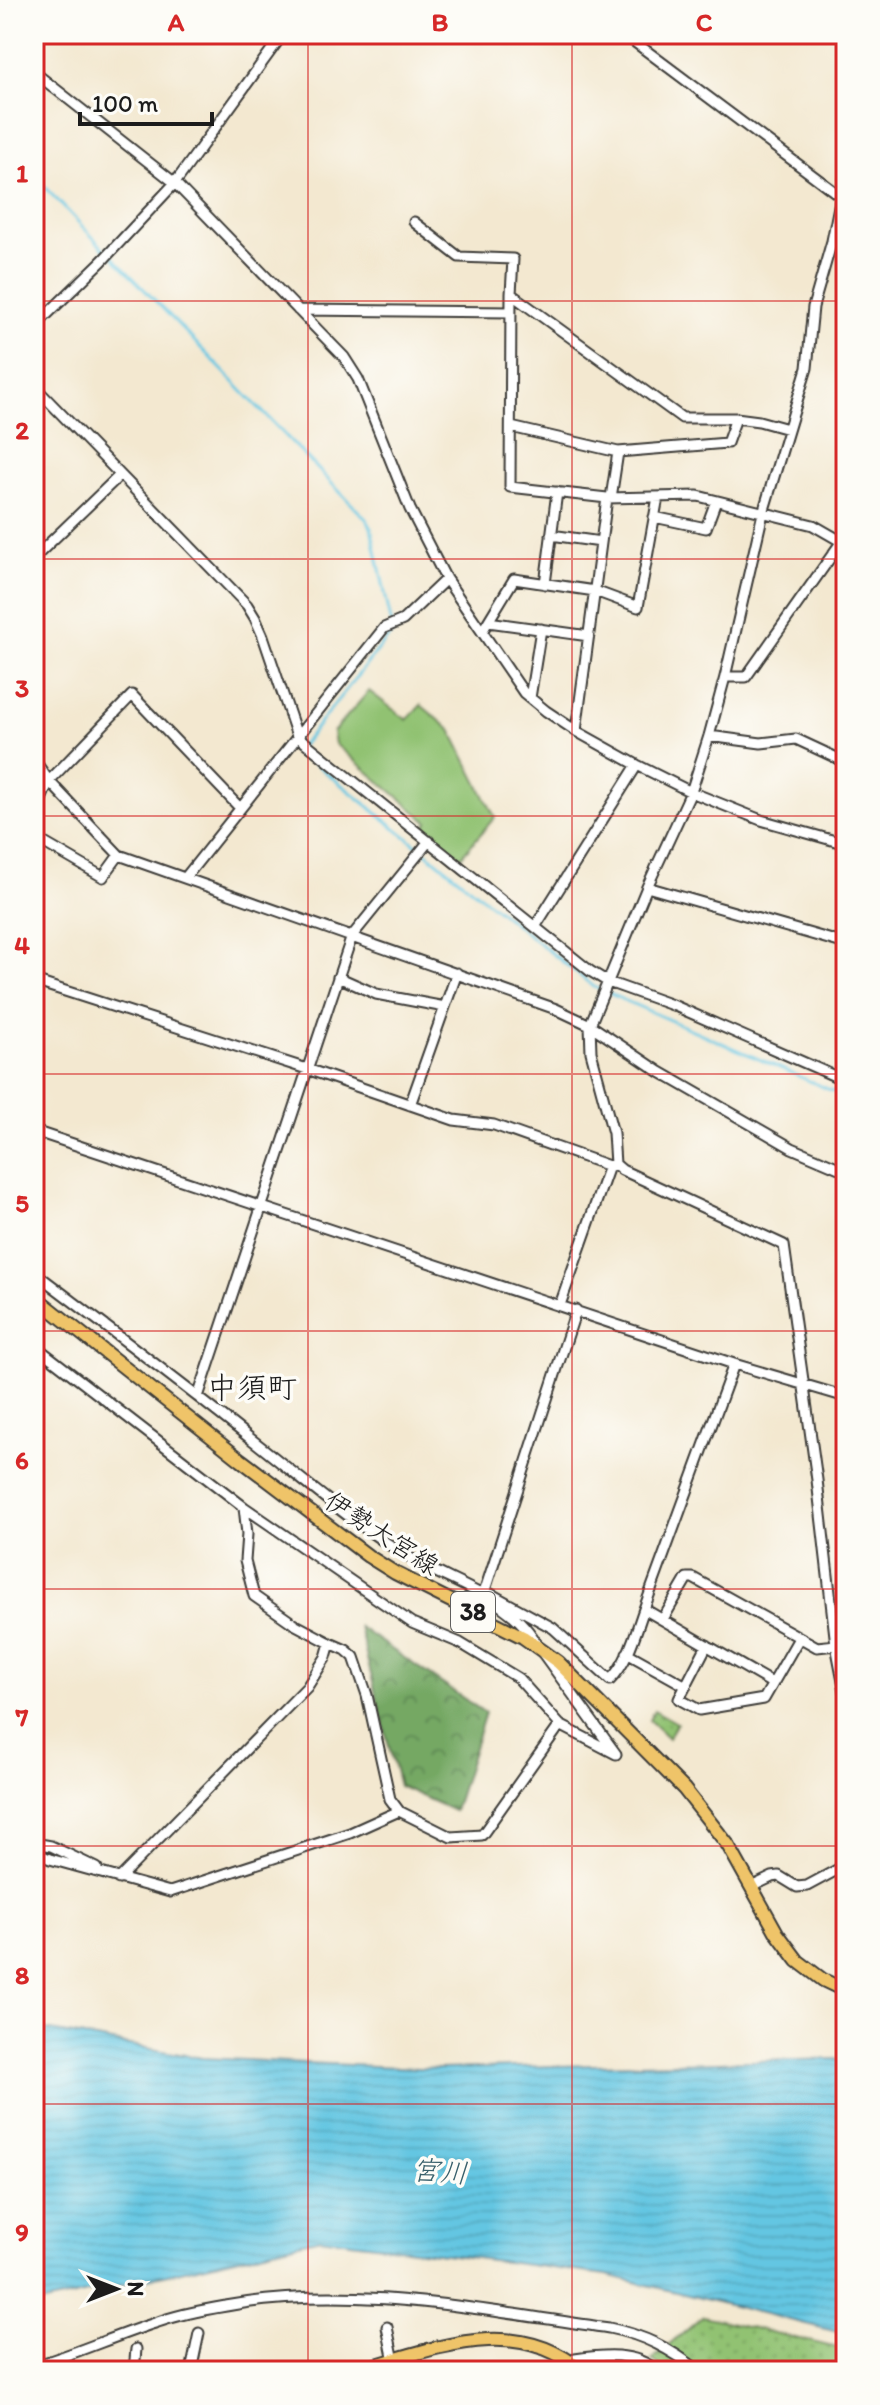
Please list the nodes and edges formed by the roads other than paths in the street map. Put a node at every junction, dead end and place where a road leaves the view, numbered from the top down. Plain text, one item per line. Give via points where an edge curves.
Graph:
1 (283, 34) edge
2 (624, 34) edge
3 (34, 72) edge
4 (846, 171) edge
5 (175, 183) junction
6 (844, 198) edge
7 (414, 222) dead end
8 (511, 294) junction
9 (298, 310) junction
10 (511, 312) junction
11 (34, 327) edge
12 (34, 386) edge
13 (736, 418) junction
14 (511, 427) junction
15 (788, 429) junction
16 (618, 452) junction
17 (120, 475) junction
18 (557, 492) junction
19 (658, 497) junction
20 (609, 498) junction
21 (716, 501) junction
22 (763, 513) junction
23 (654, 517) junction
24 (551, 535) junction
25 (601, 542) junction
26 (844, 543) edge
27 (34, 558) edge
28 (446, 579) junction
29 (545, 584) junction
30 (595, 591) junction
31 (485, 626) junction
32 (541, 629) junction
33 (589, 636) junction
34 (725, 677) junction
35 (530, 698) junction
36 (576, 731) junction
37 (298, 736) junction
38 (709, 736) junction
39 (34, 748) edge
40 (846, 749) edge
41 (637, 765) junction
42 (49, 781) junction
43 (691, 792) junction
44 (240, 808) junction
45 (34, 816) edge
46 (34, 837) edge
47 (428, 843) junction
48 (846, 844) edge
49 (119, 855) junction
50 (185, 878) junction
51 (647, 887) junction
52 (535, 927) junction
53 (352, 936) junction
54 (846, 944) edge
55 (457, 973) junction
56 (338, 977) junction
57 (34, 981) edge
58 (607, 984) junction
59 (445, 1007) junction
60 (590, 1025) junction
61 (307, 1069) junction
62 (846, 1081) edge
63 (410, 1105) junction
64 (34, 1131) edge
65 (612, 1165) junction
66 (846, 1171) edge
67 (261, 1206) junction
68 (34, 1272) edge
69 (34, 1296) edge
70 (560, 1305) junction
71 (576, 1310) junction
72 (34, 1345) edge
73 (734, 1364) junction
74 (803, 1384) junction
75 (198, 1397) junction
76 (846, 1397) edge
77 (244, 1507) junction
78 (483, 1592) junction
79 (644, 1609) junction
80 (663, 1619) junction
81 (799, 1638) junction
82 (330, 1643) junction
83 (707, 1645) junction
84 (836, 1645) junction
85 (539, 1648) junction
86 (627, 1653) junction
87 (772, 1683) junction
88 (686, 1686) junction
89 (846, 1696) edge
90 (560, 1725) junction
91 (399, 1811) junction
92 (34, 1843) edge
93 (34, 1852) edge
94 (846, 1865) edge
95 (119, 1879) junction
96 (751, 1887) junction
97 (846, 1991) edge
98 (387, 2327) dead end
99 (199, 2333) dead end
100 (136, 2349) dead end
101 (394, 2361) junction
102 (578, 2365) edge
103 (34, 2366) edge
104 (134, 2371) edge
105 (191, 2371) edge
106 (355, 2371) edge
107 (657, 2371) edge
108 (699, 2371) edge

1 - 5 street
2 - 6 street
3 - 5 street
4 - 6 street
5 - 9 street
5 - 11 street
6 - 15 street via 813,307 806,376
7 - 8 street via 459,257 513,259
8 - 10 street
8 - 13 street via 682,418
9 - 10 street
9 - 28 street via 358,379 410,509
10 - 14 street
12 - 17 street
13 - 15 street
13 - 16 street via 727,443
14 - 16 street
14 - 18 street via 510,487
15 - 22 street
16 - 20 street
17 - 27 street
17 - 37 street via 247,605
18 - 20 street
18 - 24 street
19 - 20 street
19 - 21 street
19 - 23 street
20 - 25 street
21 - 22 street
21 - 23 street via 706,528
22 - 26 street via 813,525
22 - 34 street
23 - 30 street via 638,607
24 - 25 street
24 - 29 street
25 - 30 street
26 - 34 street via 746,677
28 - 31 street
28 - 37 street via 392,624
29 - 30 street
29 - 31 street via 514,579
30 - 33 street
31 - 32 street
31 - 35 street
32 - 33 street
32 - 35 street
33 - 36 street
34 - 38 street
35 - 36 street
36 - 41 street
37 - 44 street
37 - 47 street
38 - 40 street via 761,743 796,739 841,760
38 - 43 street
39 - 42 street
41 - 43 street
41 - 52 street
42 - 44 street via 132,695
42 - 45 street
42 - 49 street
43 - 48 street via 761,820
43 - 51 street
44 - 50 street
46 - 49 street via 103,877
47 - 52 street
47 - 53 street
49 - 50 street
50 - 53 street
51 - 54 street
51 - 58 street
52 - 58 street
53 - 55 street
53 - 56 street
55 - 59 street
55 - 60 street
56 - 59 street via 376,994
56 - 61 street
57 - 61 street
58 - 60 street
58 - 62 street via 675,1006
59 - 63 street
60 - 65 street via 591,1052 613,1133
60 - 66 street via 792,1148
61 - 63 street
61 - 67 street
63 - 65 street via 454,1120 494,1125
64 - 67 street
65 - 70 street
65 - 74 street via 784,1245
67 - 70 street
67 - 75 street
68 - 75 street
69 - 85 main road, 伊勢大宮線 / 38 via 368,1556
70 - 71 street
71 - 73 street
71 - 78 street
72 - 77 street
73 - 74 street
73 - 79 street
74 - 76 street
74 - 84 street
75 - 78 street via 415,1561
77 - 82 street via 245,1561 254,1596
77 - 90 street via 412,1623 460,1643 518,1678
78 - 85 street via 532,1634
78 - 86 street via 553,1628 610,1680
79 - 80 street
79 - 86 street
80 - 81 street via 687,1578 693,1578
80 - 83 street
81 - 84 street via 817,1647
81 - 87 street
82 - 91 street via 354,1657 390,1799
82 - 95 street via 307,1687
83 - 87 street
83 - 88 street
84 - 89 street
85 - 90 street via 616,1754
85 - 96 main road, 伊勢大宮線 / 38 via 684,1789 728,1845
86 - 88 street
87 - 88 street via 764,1699 699,1710 679,1699
90 - 91 street via 482,1835 451,1837
91 - 95 street via 350,1833 170,1892
92 - 95 street
93 - 95 street
94 - 96 street via 807,1886 797,1887 779,1876
96 - 97 main road, 伊勢大宮線 / 38 via 798,1961
98 - 101 street
99 - 105 street
100 - 104 street
101 - 102 main road via 458,2343 496,2339 545,2348
101 - 106 main road
102 - 107 street via 624,2356
103 - 108 street via 158,2321 227,2306 313,2298 422,2302 609,2328 665,2346

